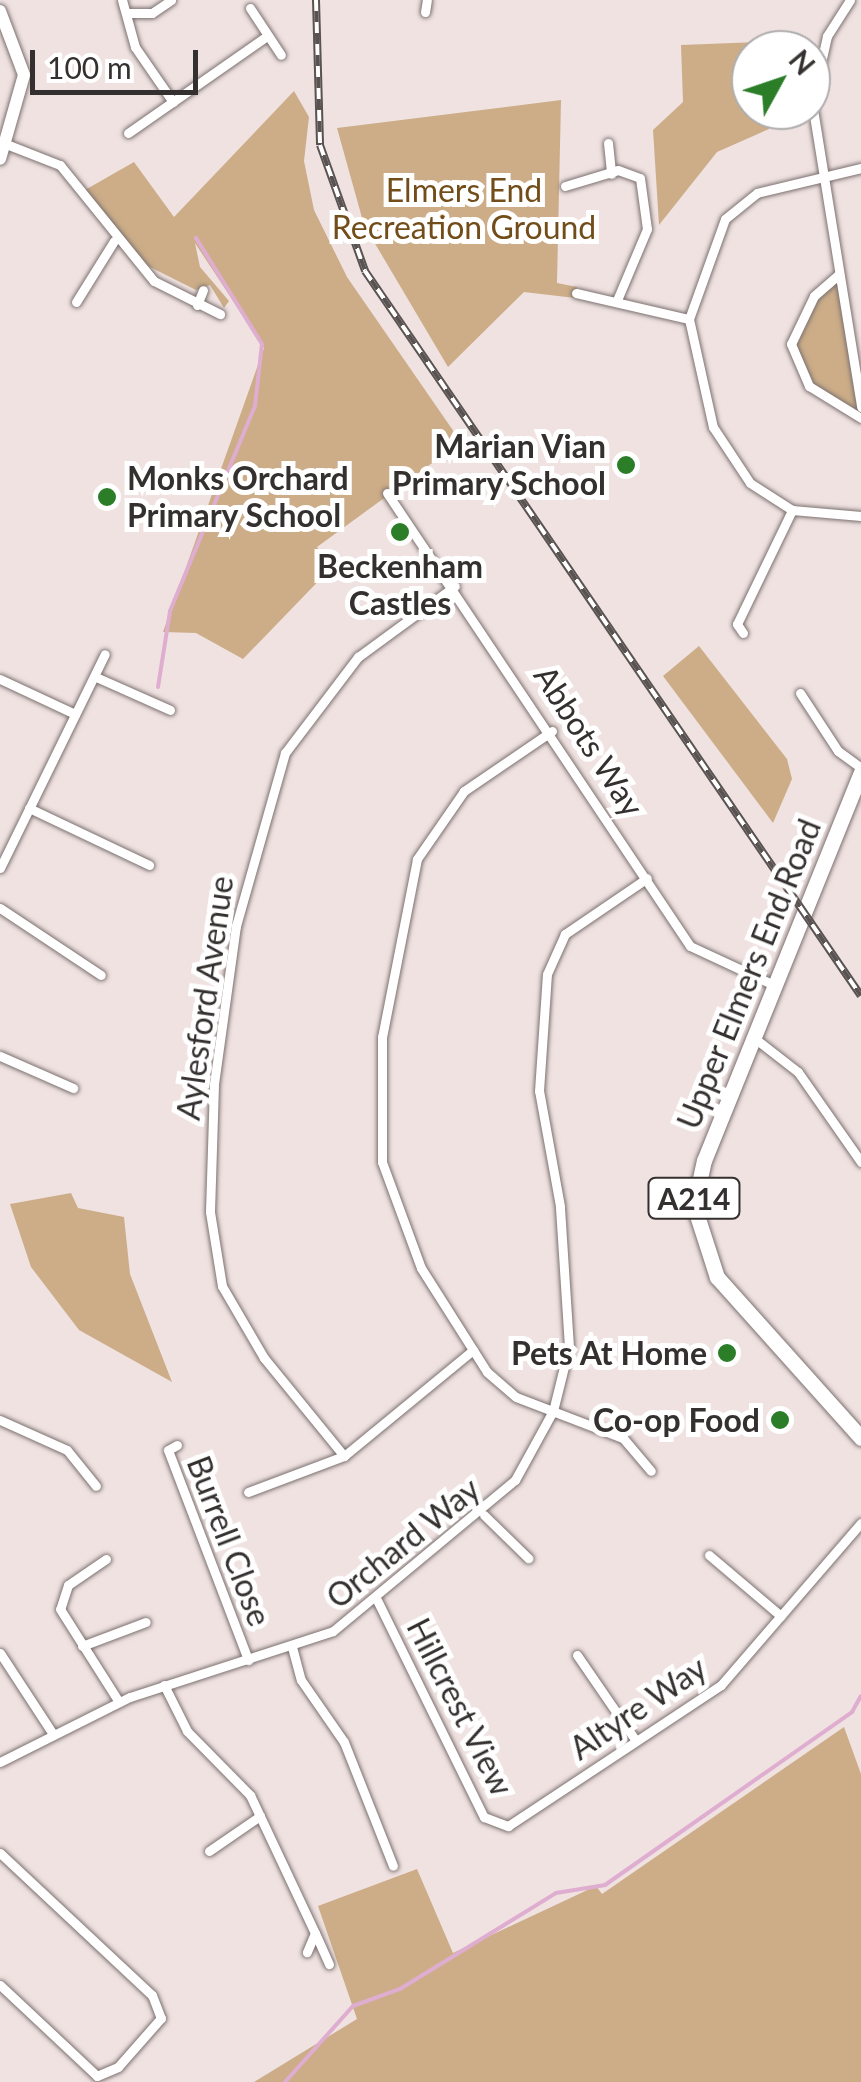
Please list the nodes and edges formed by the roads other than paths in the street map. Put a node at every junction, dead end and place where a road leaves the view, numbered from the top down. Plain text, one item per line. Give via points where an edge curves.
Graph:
1 (122, 0) edge
2 (171, 0) edge
3 (427, 0) edge
4 (850, 0) edge
5 (250, 8) dead end
6 (0, 12) edge
7 (425, 12) dead end
8 (129, 13) junction
9 (267, 36) junction
10 (281, 55) dead end
11 (173, 102) junction
12 (128, 134) dead end
13 (608, 143) dead end
14 (6, 144) junction
15 (0, 159) edge
16 (861, 168) edge
17 (611, 174) junction
18 (823, 175) junction
19 (565, 186) dead end
20 (114, 241) junction
21 (838, 275) junction
22 (203, 290) dead end
23 (576, 293) dead end
24 (617, 300) junction
25 (76, 302) dead end
26 (196, 305) junction
27 (220, 314) dead end
28 (689, 319) junction
29 (856, 338) edge
30 (861, 407) edge
31 (861, 418) edge
32 (387, 493) dead end
33 (792, 510) junction
34 (861, 516) edge
35 (454, 586) junction
36 (743, 633) dead end
37 (105, 654) dead end
38 (96, 678) junction
39 (0, 679) edge
40 (800, 693) dead end
41 (170, 710) dead end
42 (75, 714) junction
43 (552, 731) junction
44 (861, 770) edge
45 (29, 808) junction
46 (149, 865) dead end
47 (0, 868) edge
48 (648, 878) junction
49 (0, 908) edge
50 (101, 974) dead end
51 (772, 984) junction
52 (752, 1036) junction
53 (0, 1056) edge
54 (73, 1088) dead end
55 (861, 1162) edge
56 (473, 1350) junction
57 (554, 1411) junction
58 (0, 1420) edge
59 (861, 1438) edge
60 (177, 1445) dead end
61 (344, 1456) junction
62 (651, 1471) dead end
63 (96, 1486) dead end
64 (248, 1492) dead end
65 (484, 1515) junction
66 (861, 1523) edge
67 (709, 1555) dead end
68 (528, 1558) dead end
69 (106, 1559) dead end
70 (377, 1600) junction
71 (781, 1616) junction
72 (146, 1622) dead end
73 (82, 1646) junction
74 (292, 1647) junction
75 (0, 1653) edge
76 (577, 1656) dead end
77 (248, 1660) junction
78 (164, 1685) junction
79 (119, 1702) junction
80 (53, 1734) junction
81 (636, 1742) junction
82 (0, 1762) edge
83 (260, 1816) junction
84 (508, 1826) joint
85 (208, 1851) dead end
86 (0, 1853) edge
87 (393, 1866) dead end
88 (315, 1932) junction
89 (307, 1952) dead end
90 (328, 1964) dead end
91 (0, 1986) edge

1 - 8 street
2 - 8 street via 152,14
3 - 7 street
4 - 18 street via 814,77
5 - 9 street
6 - 14 street via 24,74
8 - 11 street via 134,47
9 - 10 street
9 - 11 street
11 - 12 street
13 - 17 street
14 - 15 street
14 - 20 street via 60,165
16 - 18 street
17 - 19 street
17 - 24 street via 640,178 647,228
18 - 21 street
18 - 28 street via 757,192 725,219
20 - 25 street
20 - 26 street
21 - 29 street
21 - 31 street via 814,296 791,344 809,386
22 - 26 street
23 - 24 street
24 - 28 street
26 - 27 street
28 - 33 street via 713,428 750,483
29 - 30 street
32 - 35 street, Abbots Way
33 - 34 street
33 - 36 street via 737,624
35 - 43 street, Abbots Way
35 - 61 street, Aylesford Avenue via 346,669 285,753 236,926 214,1084 210,1212 222,1286 264,1358
37 - 38 street
38 - 41 street
38 - 42 street
39 - 42 street
40 - 44 street via 838,751
42 - 45 street
43 - 48 street, Abbots Way
43 - 56 street via 440,816 410,880 387,999 378,1113 386,1178 421,1268
44 - 51 main road, Upper Elmers End Road / A214
45 - 46 street
45 - 47 street
48 - 51 street, Abbots Way via 695,951
48 - 57 street, Orchard Way via 572,928 554,952 539,1080 570,1316
49 - 50 street
51 - 52 main road, Upper Elmers End Road / A214
52 - 55 street via 798,1072
52 - 59 main road, Upper Elmers End Road / A214 via 696,1188 699,1238 733,1298
53 - 54 street
56 - 57 street via 503,1388
56 - 61 street
57 - 62 street via 623,1438
57 - 65 street, Orchard Way via 528,1461
58 - 63 street via 67,1450
60 - 77 street, Burrell Close via 168,1450
61 - 64 street
65 - 68 street
65 - 70 street, Orchard Way
66 - 71 street, Altyre Way
67 - 71 street
69 - 73 street via 61,1596
70 - 74 street, Orchard Way
70 - 84 street, Hillcrest View via 484,1817
71 - 81 street, Altyre Way via 721,1685
72 - 73 street
73 - 79 street
74 - 77 street, Orchard Way
74 - 87 street via 301,1680 344,1742
75 - 80 street
76 - 81 street
77 - 78 street, Orchard Way
78 - 79 street, Orchard Way
78 - 83 street via 187,1731 241,1782
79 - 80 street, Orchard Way
80 - 82 street, Orchard Way
81 - 84 street, Altyre Way
83 - 85 street
83 - 88 street
86 - 91 street via 156,1999 161,2018 118,2067 97,2076
88 - 89 street
88 - 90 street

